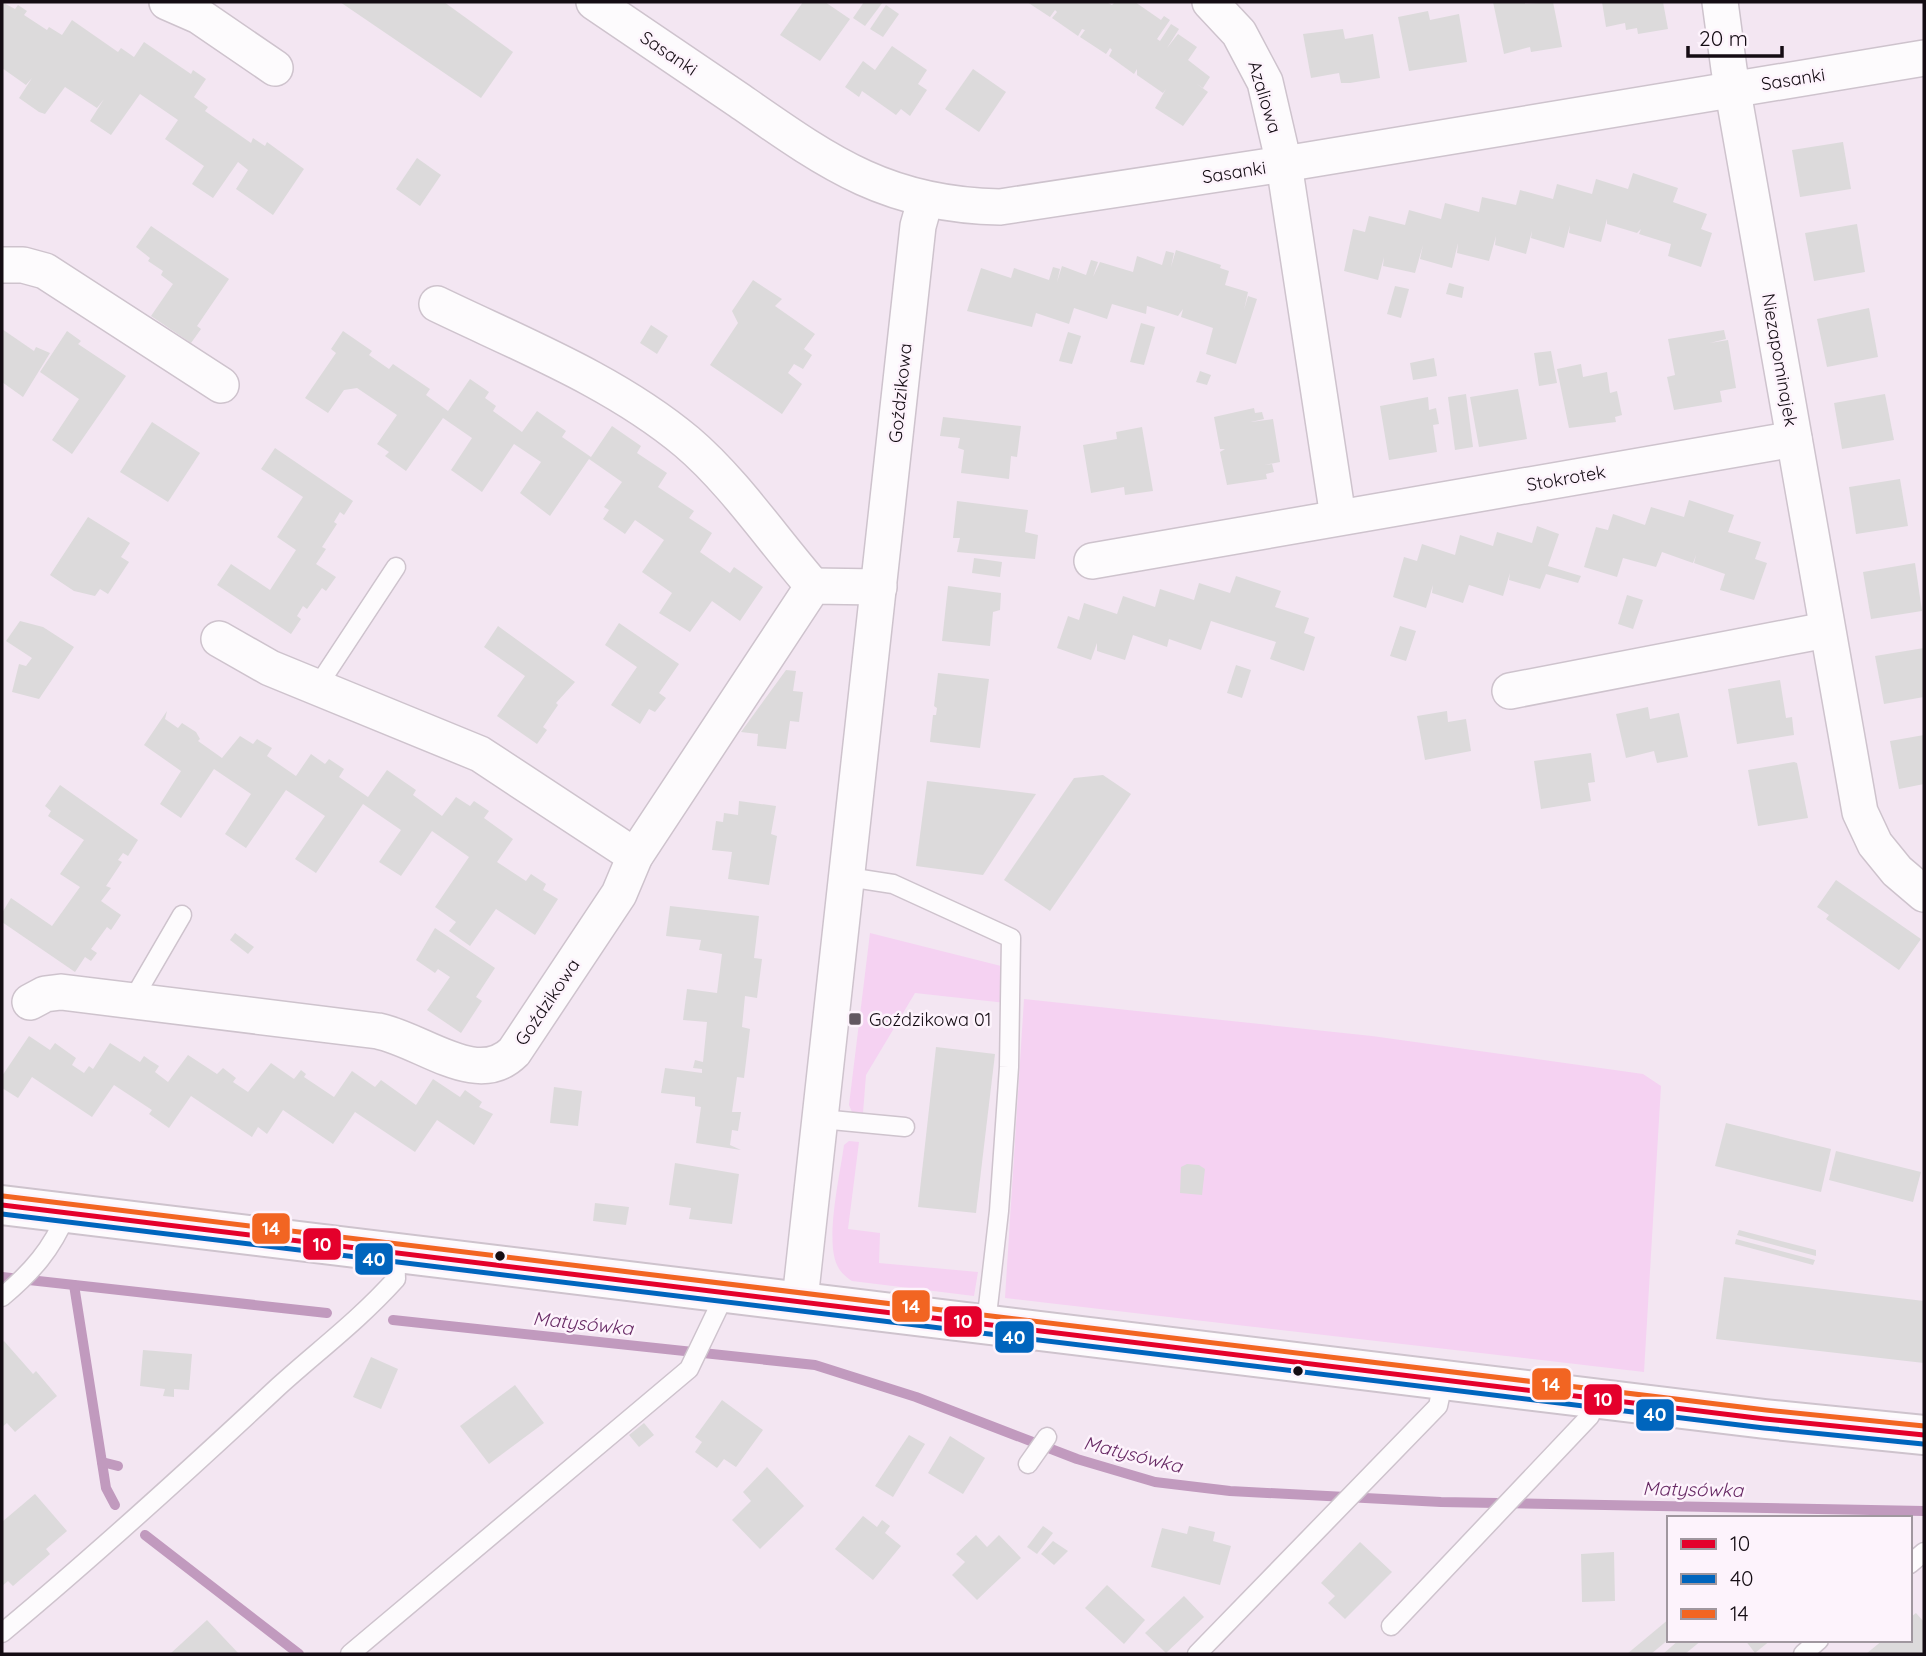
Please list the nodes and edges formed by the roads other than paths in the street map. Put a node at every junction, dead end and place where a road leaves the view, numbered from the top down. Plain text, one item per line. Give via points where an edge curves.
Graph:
1 (167, 2) edge
2 (594, 2) edge
3 (1210, 2) edge
4 (1720, 2) edge
5 (1924, 58) edge
6 (275, 68) dead end
7 (1733, 89) junction
8 (1284, 164) junction
9 (925, 201) junction
10 (2, 265) edge
11 (437, 303) dead end
12 (221, 385) dead end
13 (1794, 439) junction
14 (1338, 517) junction
15 (1092, 561) dead end
16 (396, 567) dead end
17 (813, 586) junction
18 (879, 587) junction
19 (1826, 630) junction
20 (219, 639) dead end
21 (317, 687) junction
22 (1510, 691) dead end
23 (635, 856) junction
24 (848, 877) junction
25 (1924, 894) edge
26 (182, 915) dead end
27 (132, 1001) junction
28 (30, 1002) dead end
29 (821, 1119) junction
30 (905, 1127) dead end
31 (2, 1205) edge
32 (67, 1213) junction
33 (395, 1252) junction
34 (726, 1292) junction
35 (2, 1297) edge
36 (800, 1300) junction
37 (986, 1324) junction
38 (1444, 1379) junction
39 (1596, 1398) junction
40 (1924, 1435) edge
41 (1047, 1437) dead end
42 (1028, 1464) dead end
43 (1391, 1626) dead end
44 (2, 1633) edge
45 (1817, 1642) edge
46 (350, 1654) edge
47 (1197, 1654) edge
48 (1803, 1654) edge

1 - 6 street via 200,16
2 - 9 street, Sasanki via 827,161 861,179
3 - 8 street, Azaliowa via 1254,56 1265,82
4 - 7 street
5 - 7 street, Sasanki
7 - 8 street, Sasanki
7 - 13 street, Niezapominajek
8 - 9 street, Sasanki via 1000,207
8 - 14 street
9 - 18 street, Goździkowa via 918,226
10 - 12 street via 46,271
11 - 17 street via 648,411 712,466
13 - 14 street, Stokrotek
13 - 19 street, Niezapominajek
14 - 15 street, Stokrotek
16 - 21 lane
17 - 18 street
17 - 23 street, Goździkowa
18 - 24 street, Goździkowa
19 - 22 street
19 - 25 street, Niezapominajek via 1860,812 1875,844
20 - 21 street via 270,668
21 - 23 street via 480,754
23 - 27 street, Goździkowa via 619,894 514,1052 494,1066 471,1067 411,1040 378,1031
24 - 29 street, Goździkowa
24 - 37 lane via 893,884 1011,938 1009,1067
26 - 27 lane
27 - 28 street, Goździkowa via 61,992
29 - 30 lane
29 - 36 street, Goździkowa
31 - 32 street
32 - 33 street
32 - 35 lane via 56,1241 32,1271
33 - 34 street
33 - 44 lane via 396,1279 363,1316 290,1376 118,1536
34 - 36 street
34 - 46 lane via 689,1369
36 - 37 street
37 - 38 street
38 - 39 street
38 - 47 lane via 1438,1406
39 - 40 street
39 - 43 lane via 1590,1416
41 - 42 lane
45 - 48 lane

